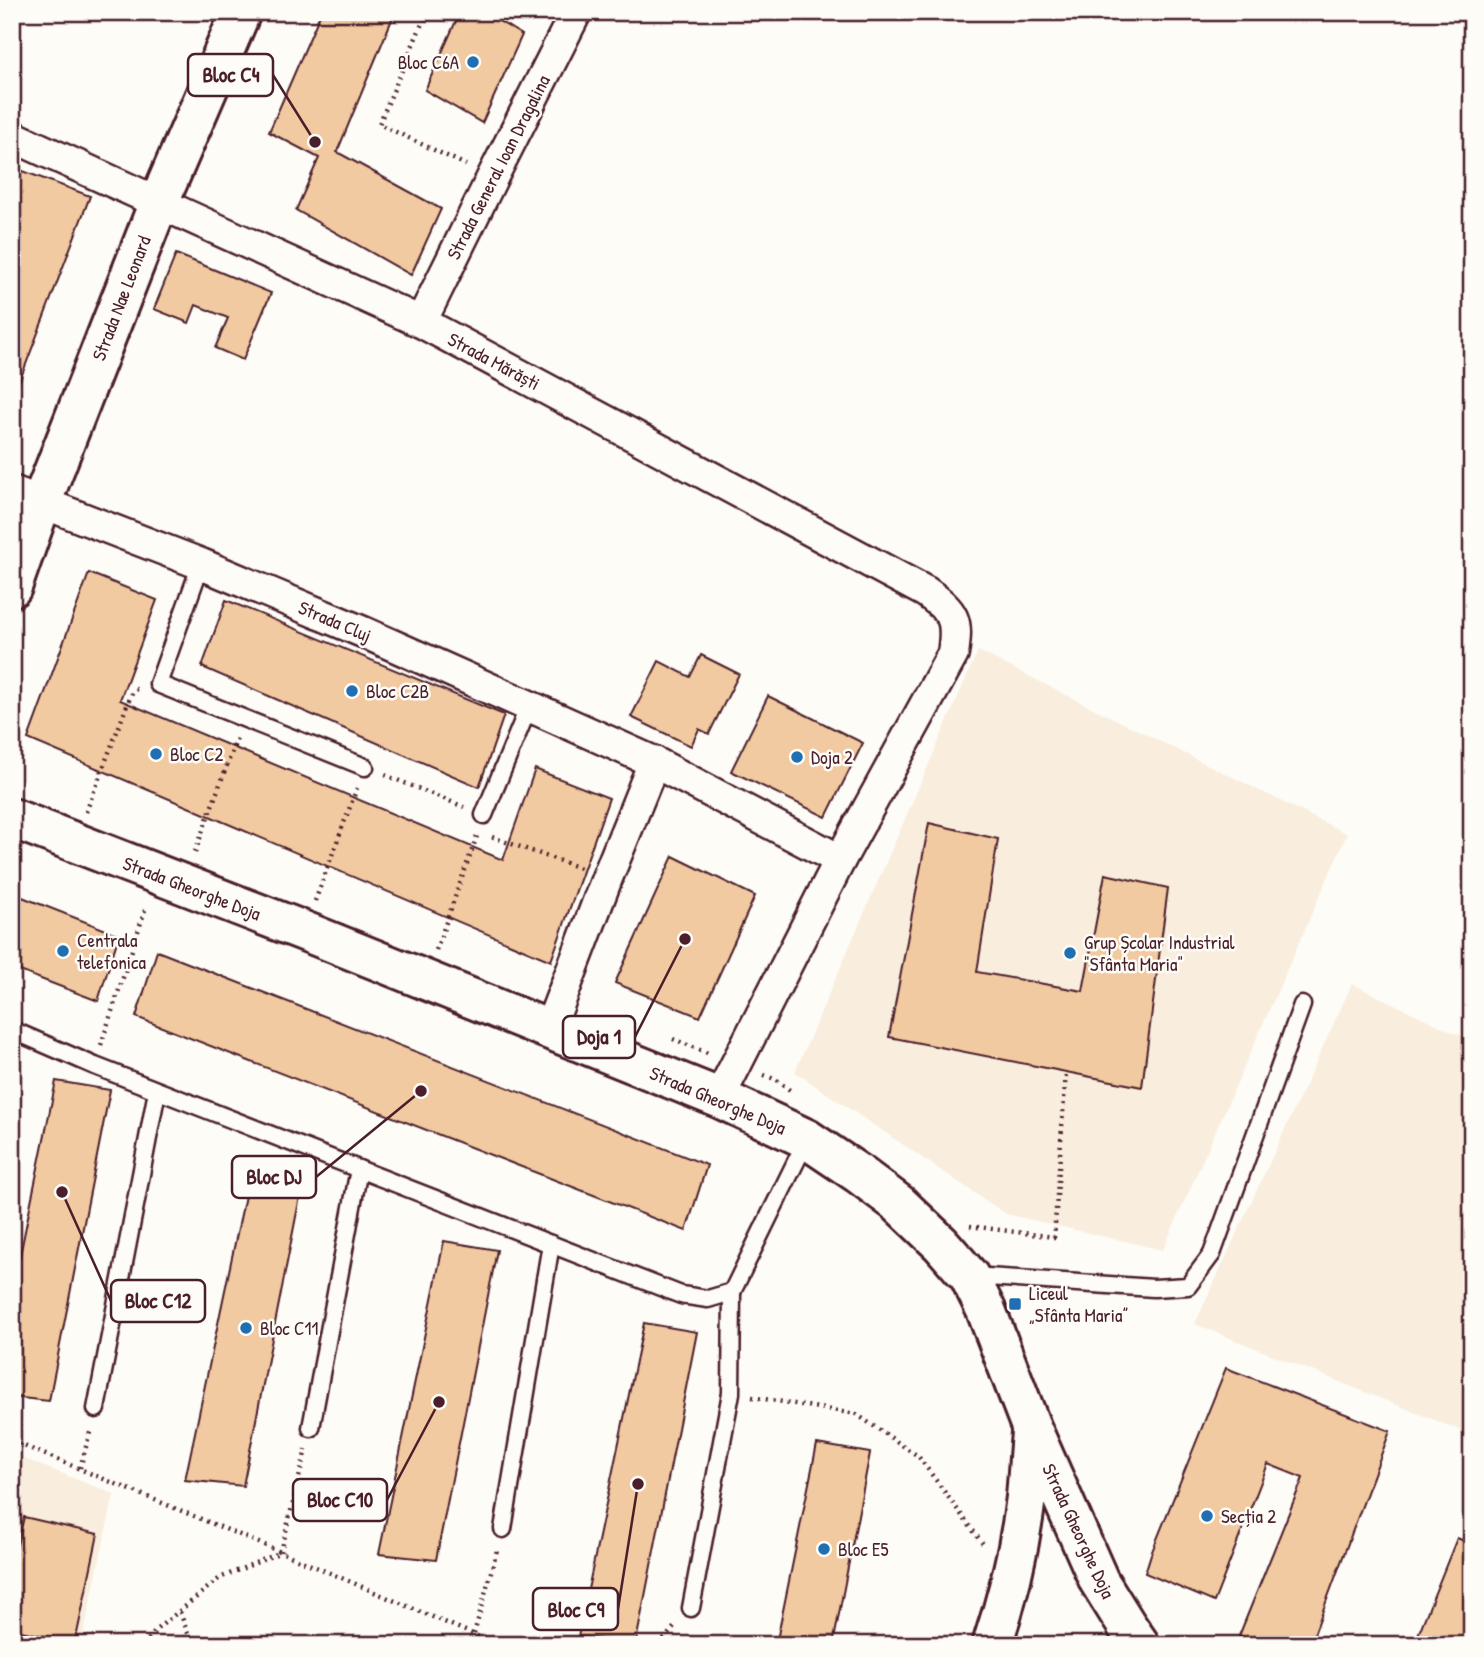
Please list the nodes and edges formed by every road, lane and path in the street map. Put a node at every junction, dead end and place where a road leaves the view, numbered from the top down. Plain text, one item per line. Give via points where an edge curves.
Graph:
1 (241, 12) edge
2 (427, 12) edge
3 (576, 12) edge
4 (12, 136) edge
5 (492, 178) junction
6 (159, 202) junction
7 (421, 322) junction
8 (27, 496) edge
9 (201, 564) junction
10 (12, 587) edge
11 (158, 684) junction
12 (529, 706) junction
13 (244, 718) junction
14 (653, 762) junction
15 (365, 767) junction
16 (484, 815) junction
17 (12, 818) edge
18 (478, 832) junction
19 (74, 842) junction
20 (840, 860) junction
21 (607, 878) junction
22 (166, 890) junction
23 (304, 931) junction
24 (423, 979) junction
25 (1302, 1005) dead end
26 (12, 1030) edge
27 (549, 1030) junction
28 (95, 1066) junction
29 (1066, 1072) dead end
30 (776, 1080) dead end
31 (157, 1091) junction
32 (798, 1096) dead end
33 (719, 1098) junction
34 (807, 1139) junction
35 (359, 1170) junction
36 (970, 1226) dead end
37 (551, 1244) junction
38 (969, 1276) junction
39 (732, 1292) junction
40 (731, 1393) junction
41 (96, 1409) joint
42 (1031, 1427) junction
43 (311, 1428) joint
44 (12, 1441) edge
45 (80, 1468) junction
46 (503, 1529) joint
47 (281, 1552) junction
48 (1010, 1581) junction
49 (691, 1608) dead end
50 (180, 1612) junction
51 (474, 1634) junction
52 (144, 1645) edge
53 (192, 1645) edge
54 (498, 1645) edge
55 (992, 1645) edge
56 (1140, 1645) edge

1 - 6 main road, Strada Nae Leonard
2 - 5 path via 379,124
3 - 5 street, Strada General Ioan Dragalina
4 - 6 street, Strada Mărăști
5 - 7 street, Strada General Ioan Dragalina
6 - 7 street, Strada Mărăști
6 - 8 main road, Strada Nae Leonard
7 - 20 street, Strada Mărăști via 944,605 955,622 953,654
8 - 9 street, Strada Cluj
8 - 10 main road, Strada Nae Leonard
9 - 11 lane
9 - 12 street, Strada Cluj
11 - 13 lane
11 - 19 path via 133,690
12 - 14 street, Strada Cluj
12 - 16 lane
13 - 15 lane
13 - 22 path
14 - 20 street, Strada Cluj
14 - 21 street
15 - 16 path
15 - 23 path
16 - 18 path
17 - 19 main road, Strada Gheorghe Doja
18 - 21 path
18 - 24 path
19 - 22 main road, Strada Gheorghe Doja
20 - 33 street
21 - 27 street
22 - 23 main road, Strada Gheorghe Doja
22 - 28 path
23 - 24 main road, Strada Gheorghe Doja
24 - 27 main road, Strada Gheorghe Doja
25 - 38 lane via 1212,1254 1188,1286 1154,1288
26 - 28 lane
27 - 33 main road, Strada Gheorghe Doja
28 - 31 lane
29 - 36 path via 1054,1237
30 - 32 path
31 - 35 lane
31 - 41 lane
33 - 34 main road, Strada Gheorghe Doja
34 - 38 main road, Strada Gheorghe Doja via 899,1204
34 - 39 lane
35 - 37 lane
35 - 43 lane
37 - 39 lane via 681,1295 708,1299
37 - 46 lane
38 - 42 main road, Strada Gheorghe Doja
39 - 40 lane
40 - 48 path via 856,1414 908,1449 918,1456
40 - 49 lane
41 - 45 path
42 - 48 main road via 1026,1497
42 - 56 main road, Strada Gheorghe Doja via 1099,1581
43 - 47 path
44 - 45 path
45 - 47 path
46 - 51 path
47 - 50 path via 220,1578
47 - 51 path
48 - 55 main road
50 - 52 path
50 - 53 path
51 - 54 path

